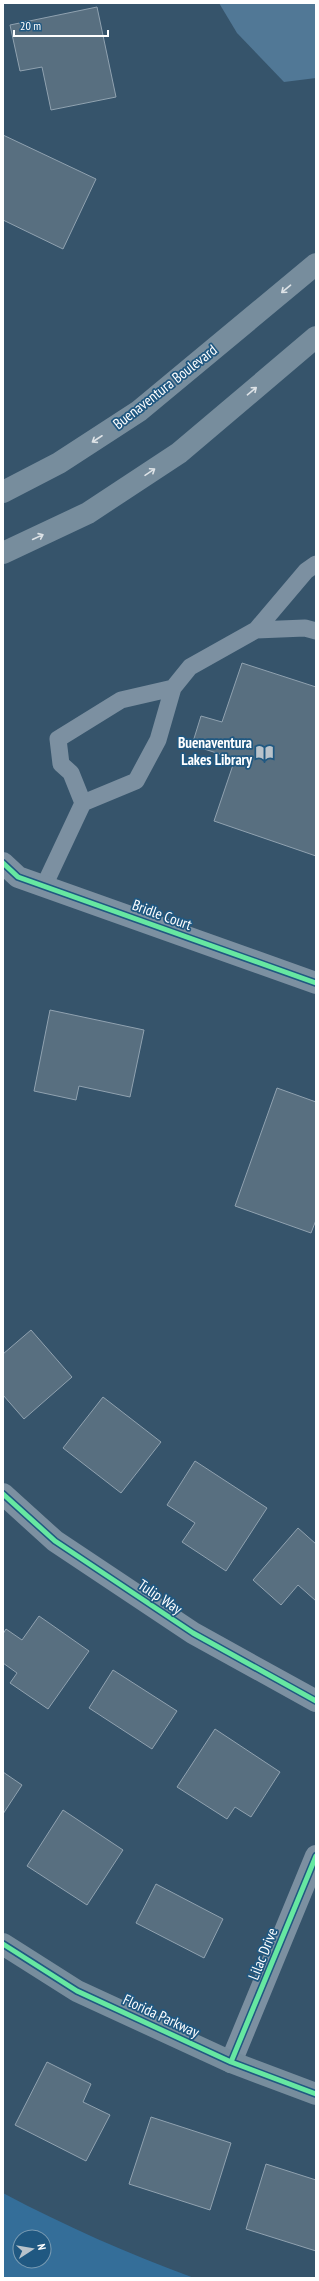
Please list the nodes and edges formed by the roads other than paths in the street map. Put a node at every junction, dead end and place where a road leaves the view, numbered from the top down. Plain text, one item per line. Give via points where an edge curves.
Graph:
1 (316, 264) edge
2 (316, 337) edge
3 (3, 492) edge
4 (3, 553) edge
5 (316, 564) edge
6 (256, 630) junction
7 (316, 631) edge
8 (173, 688) junction
9 (83, 804) junction
10 (3, 863) edge
11 (44, 886) junction
12 (316, 983) edge
13 (3, 1494) edge
14 (316, 1701) edge
15 (316, 1856) edge
16 (3, 1944) edge
17 (231, 2062) junction
18 (316, 2094) edge

1 -> 3 main road, Buenaventura Boulevard via 139,411 59,464
4 -> 2 main road via 88,513 179,453
5 - 6 lane via 306,571
6 - 7 lane via 305,628
6 - 8 lane via 190,666
8 - 9 lane via 158,740 136,781
8 - 9 lane via 121,700 58,739 62,764 71,773
9 - 11 lane
10 - 11 street, Bridle Court via 18,876
11 - 12 street, Bridle Court
13 - 14 street, Tulip Way via 55,1541 193,1633
15 - 17 street, Lilac Drive
16 - 17 main road, Florida Parkway via 77,1991
17 - 18 main road, Florida Parkway

